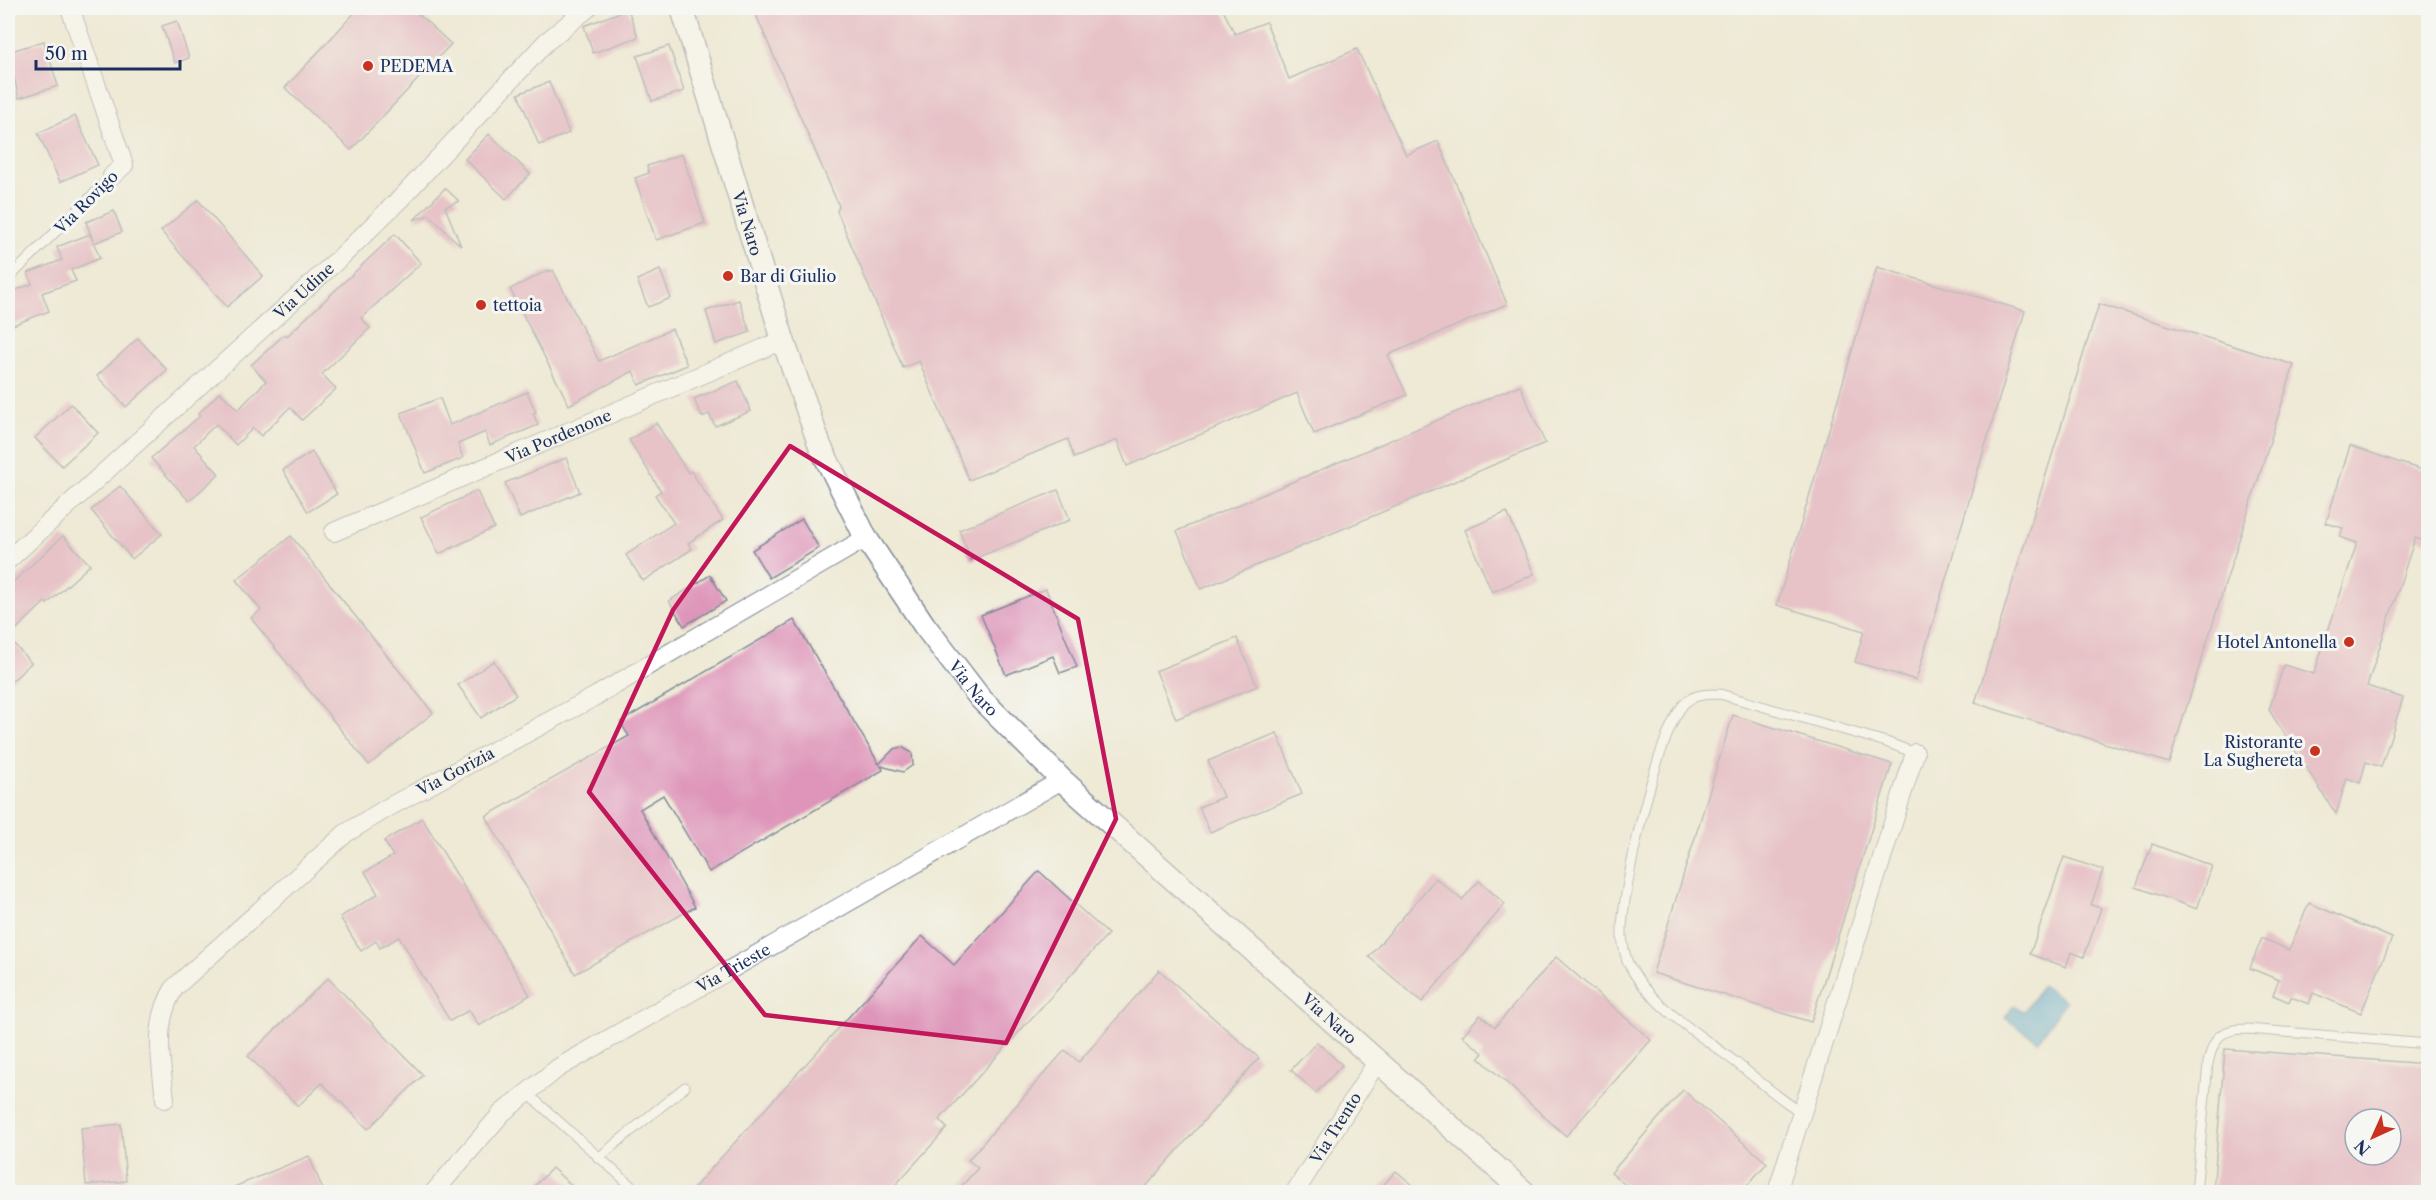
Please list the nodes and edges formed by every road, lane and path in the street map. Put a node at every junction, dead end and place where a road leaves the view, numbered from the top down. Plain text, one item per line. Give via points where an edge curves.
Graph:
1 (70, 8) edge
2 (585, 8) edge
3 (682, 8) edge
4 (112, 176) joint
5 (8, 279) edge
6 (783, 340) junction
7 (334, 532) dead end
8 (866, 538) junction
9 (8, 560) edge
10 (1915, 753) joint
11 (1062, 780) junction
12 (2428, 1044) edge
13 (1377, 1062) junction
14 (685, 1087) dead end
15 (526, 1092) junction
16 (165, 1099) dead end
17 (1802, 1113) junction
18 (598, 1158) junction
19 (434, 1192) edge
20 (638, 1192) edge
21 (1295, 1192) edge
22 (1524, 1192) edge
23 (1777, 1192) edge
24 (2196, 1192) edge

1 - 4 street, Via Rovigo via 124,165
2 - 9 street, Via Udine via 546,42 344,254
3 - 6 street, Via Naro
4 - 5 lane, Via Rovigo
6 - 7 street, Via Pordenone
6 - 8 street, Via Naro via 820,446
8 - 11 street, Via Naro via 962,676 998,718
8 - 16 street, Via Gorizia via 596,696 373,816 334,842 175,987 159,1031
10 - 17 street
10 - 17 lane via 1720,694 1703,694 1687,700 1677,713 1642,814 1623,911 1627,961 1663,1006
11 - 13 street, Via Naro
11 - 15 street, Via Trieste via 568,1062
12 - 24 lane via 2248,1029 2220,1034 2208,1063
13 - 21 street, Via Trento
13 - 22 street, Via Naro
14 - 18 lane
15 - 18 lane
15 - 19 street, Via Trieste via 502,1113
17 - 23 street
18 - 20 lane

